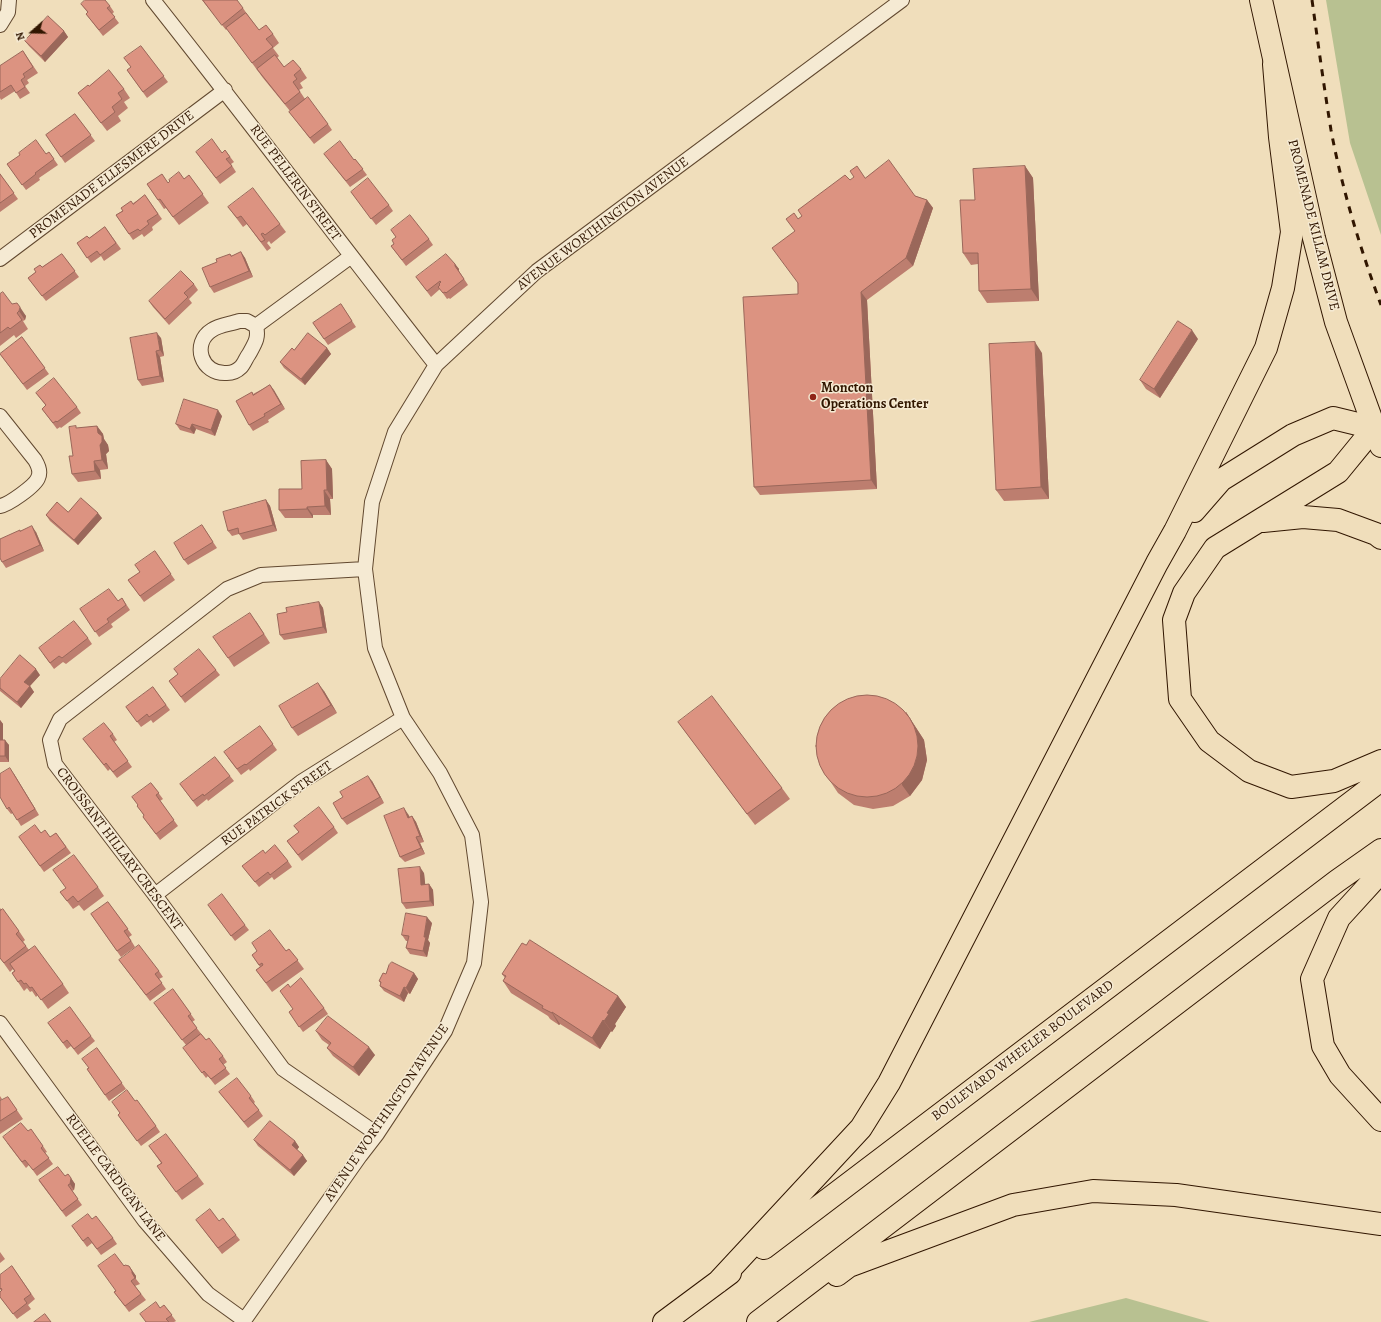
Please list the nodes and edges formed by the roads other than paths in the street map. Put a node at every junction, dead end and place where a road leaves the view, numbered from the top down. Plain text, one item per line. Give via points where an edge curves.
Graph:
1 (9, 0) edge
2 (154, 0) edge
3 (902, 0) edge
4 (1260, 0) edge
5 (0, 25) edge
6 (1274, 64) junction
7 (225, 90) junction
8 (350, 257) junction
9 (0, 259) edge
10 (256, 326) dead end
11 (436, 365) junction
12 (0, 416) edge
13 (1378, 437) edge
14 (0, 506) edge
15 (1256, 522) junction
16 (1175, 531) junction
17 (1381, 538) edge
18 (365, 569) junction
19 (403, 718) junction
20 (1381, 761) edge
21 (1381, 780) edge
22 (1381, 850) edge
23 (1381, 872) edge
24 (154, 895) junction
25 (0, 1023) edge
26 (1381, 1120) edge
27 (377, 1134) junction
28 (1381, 1224) edge
29 (718, 1282) junction
30 (243, 1321) edge
31 (664, 1322) edge
32 (758, 1322) edge
33 (770, 1322) edge

1 - 5 street via 8,12
2 - 7 street, RUE PELLERIN STREET
3 - 11 street, AVENUE WORTHINGTON AVENUE via 537,271
4 - 6 main road, PROMENADE KILLAM DRIVE
6 - 13 main road, PROMENADE KILLAM DRIVE via 1334,315
6 - 16 main road via 1292,232 1283,288 1266,348
7 - 8 street, RUE PELLERIN STREET
7 - 9 street, PROMENADE ELLESMERE DRIVE
8 - 10 street
8 - 11 street, RUE PELLERIN STREET
11 - 18 street, AVENUE WORTHINGTON AVENUE via 396,432 372,502
12 - 14 street via 35,460 39,478 35,484 10,502
13 - 15 main road via 1338,472
13 - 16 main road via 1333,418 1293,435 1221,480
15 - 17 main road via 1303,517 1338,520
15 - 20 main road via 1215,548 1184,593 1174,620 1180,699 1209,741 1249,771 1291,787 1334,781
16 - 29 main road via 889,1084 861,1128
18 - 19 street, AVENUE WORTHINGTON AVENUE via 376,648
18 - 24 street, CROISSANT HILLARY CRESCENT via 261,575 227,589 60,719 50,740 55,764
19 - 24 street, RUE PATRICK STREET via 301,782
19 - 27 street, AVENUE WORTHINGTON AVENUE via 440,773 472,835 481,902 474,963 445,1031
21 - 29 main road, BOULEVARD WHEELER BOULEVARD
22 - 32 main road
23 - 26 main road via 1339,918 1312,979 1323,1046 1340,1075
24 - 27 street, CROISSANT HILLARY CRESCENT via 283,1069
25 - 30 street, RUELLE CARDIGAN LANE via 145,1221 208,1294
27 - 30 street, AVENUE WORTHINGTON AVENUE
28 - 33 main road via 1176,1194 1093,1191 1013,1205 849,1266
29 - 31 main road, BOULEVARD WHEELER BOULEVARD

